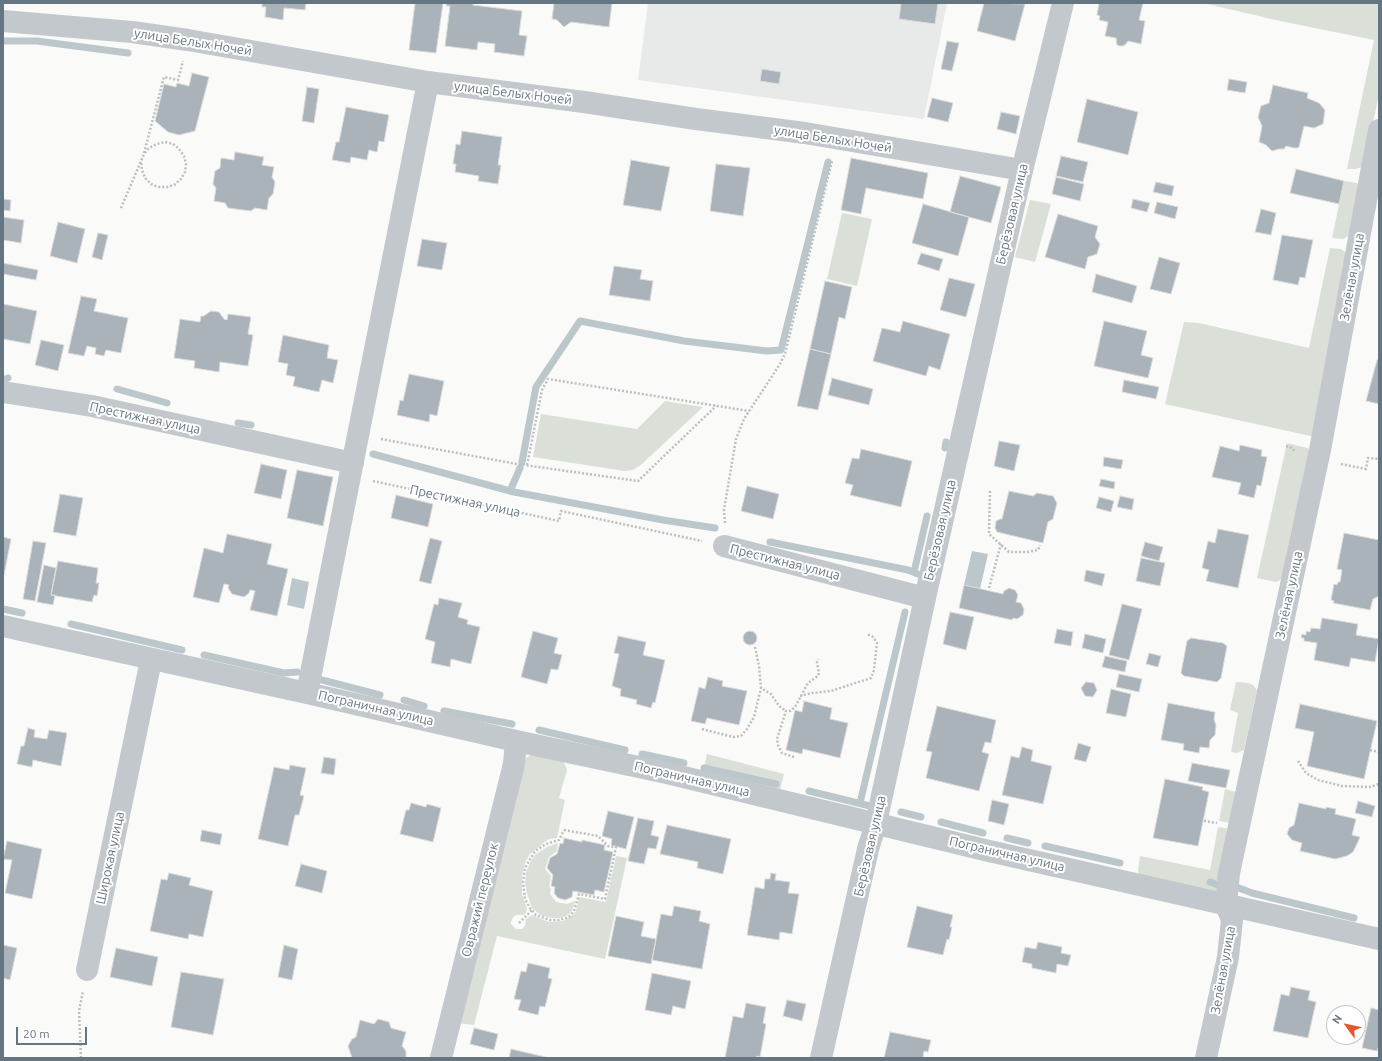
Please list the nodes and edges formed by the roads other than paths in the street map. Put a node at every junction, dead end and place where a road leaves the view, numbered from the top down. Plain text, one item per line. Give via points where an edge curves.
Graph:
1 (1063, 3) edge
2 (3, 21) edge
3 (428, 82) junction
4 (1379, 130) edge
5 (1022, 170) junction
6 (3, 392) edge
7 (353, 463) junction
8 (725, 537) road end
9 (925, 598) junction
10 (3, 626) edge
11 (151, 660) junction
12 (308, 693) junction
13 (516, 741) junction
14 (876, 822) junction
15 (1226, 905) junction
16 (1379, 939) edge
17 (87, 970) road end
18 (441, 1058) edge
19 (821, 1058) edge
20 (1206, 1058) edge

1 - 5 street, Берёзовая улица
2 - 3 street, улица Белых Ночей via 132,32 196,41
3 - 5 street, улица Белых Ночей via 837,139
3 - 7 street
4 - 15 street, Зелёная улица via 1320,450 1229,874
5 - 9 street, Берёзовая улица
6 - 7 street, Престижная улица via 92,406
7 - 12 street
8 - 9 street, Престижная улица
9 - 14 street, Берёзовая улица
10 - 11 street, Пограничная улица
11 - 12 street, Пограничная улица
11 - 17 street, Широкая улица
12 - 13 street, Пограничная улица
13 - 14 street, Пограничная улица
13 - 18 street, Овражий переулок via 514,764
14 - 15 street, Пограничная улица via 989,851
14 - 19 street, Берёзовая улица
15 - 16 street, Пограничная улица
15 - 20 street, Зелёная улица via 1232,920 1228,957

